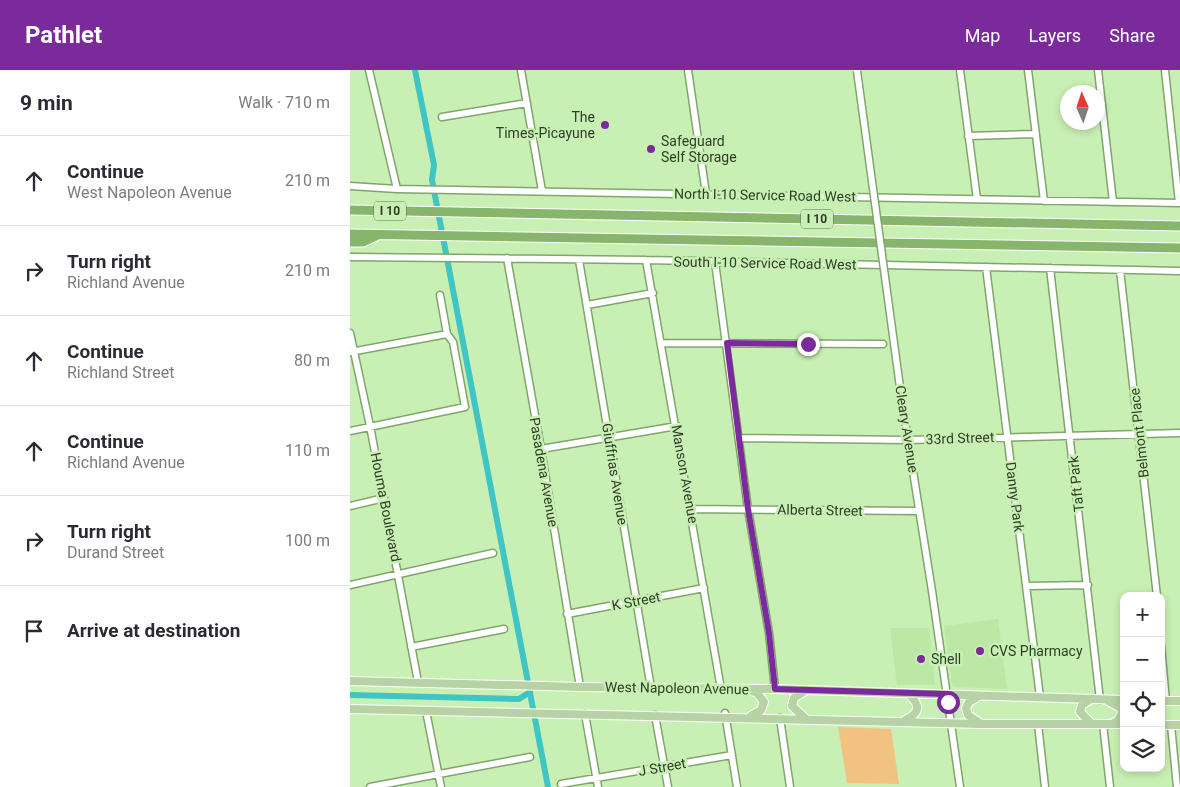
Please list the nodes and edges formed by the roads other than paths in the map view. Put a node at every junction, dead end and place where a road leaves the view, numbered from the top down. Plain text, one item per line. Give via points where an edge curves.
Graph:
1 (370, 70) edge
2 (521, 70) edge
3 (688, 70) edge
4 (856, 70) edge
5 (960, 70) edge
6 (1028, 70) edge
7 (1098, 70) edge
8 (1165, 70) edge
9 (527, 103) junction
10 (442, 118) dead end
11 (1036, 134) junction
12 (968, 136) junction
13 (350, 186) edge
14 (397, 189) junction
15 (542, 191) junction
16 (706, 194) junction
17 (977, 200) junction
18 (1044, 201) junction
19 (1113, 202) junction
20 (1180, 203) edge
21 (350, 210) edge
22 (1180, 226) edge
23 (350, 234) edge
24 (380, 235) junction
25 (350, 242) edge
26 (1180, 248) edge
27 (350, 257) edge
28 (507, 258) junction
29 (579, 260) junction
30 (646, 260) junction
31 (715, 262) junction
32 (986, 267) junction
33 (1050, 268) junction
34 (1120, 270) junction
35 (1180, 271) edge
36 (653, 293) junction
37 (440, 295) dead end
38 (587, 305) junction
39 (350, 333) edge
40 (447, 334) junction
41 (661, 343) junction
42 (727, 343) junction
43 (883, 344) dead end
44 (352, 352) edge
45 (370, 426) junction
46 (676, 426) junction
47 (350, 431) edge
48 (1180, 432) edge
49 (1139, 434) junction
50 (1071, 435) junction
51 (1008, 436) junction
52 (609, 438) junction
53 (740, 438) junction
54 (908, 440) junction
55 (541, 450) junction
56 (384, 498) junction
57 (350, 506) edge
58 (690, 509) junction
59 (748, 509) junction
60 (919, 511) junction
61 (492, 553) dead end
62 (399, 574) junction
63 (350, 585) edge
64 (1088, 585) junction
65 (1027, 586) junction
66 (704, 588) junction
67 (1157, 592) edge
68 (636, 601) junction
69 (568, 614) junction
70 (504, 629) dead end
71 (411, 647) junction
72 (350, 681) edge
73 (418, 682) junction
74 (580, 687) junction
75 (651, 688) junction
76 (721, 688) junction
77 (748, 689) junction
78 (775, 689) junction
79 (807, 691) junction
80 (907, 693) junction
81 (947, 694) junction
82 (981, 695) junction
83 (1040, 697) junction
84 (1091, 699) junction
85 (1103, 700) junction
86 (1120, 700) edge
87 (1165, 701) edge
88 (1180, 701) edge
89 (350, 709) edge
90 (426, 711) junction
91 (585, 714) junction
92 (725, 715) junction
93 (655, 716) junction
94 (749, 717) junction
95 (780, 718) junction
96 (806, 719) junction
97 (903, 721) junction
98 (951, 723) junction
99 (981, 724) junction
100 (1038, 724) junction
101 (1092, 724) junction
102 (1102, 724) junction
103 (1112, 724) junction
104 (1120, 724) edge
105 (1165, 725) edge
106 (1171, 725) junction
107 (1180, 726) edge
108 (732, 755) junction
109 (530, 757) dead end
110 (664, 767) junction
111 (438, 774) junction
112 (597, 778) junction
113 (561, 784) dead end
114 (370, 787) edge
115 (441, 787) edge
116 (598, 787) edge
117 (668, 787) edge
118 (737, 787) edge
119 (790, 787) edge
120 (960, 787) edge
121 (1045, 787) edge
122 (1110, 787) edge
123 (1177, 787) edge

1 - 14 street
2 - 9 street
3 - 16 street
4 - 54 street, Cleary Avenue, bridge
5 - 12 street
6 - 11 street
7 - 19 street
8 - 20 street
9 - 10 street
9 - 15 street
11 - 12 street
11 - 18 street
12 - 17 street
13 - 14 street, North I-10 Service Road West
14 - 15 street, North I-10 Service Road West
15 - 16 street, North I-10 Service Road West
16 - 17 street, North I-10 Service Road West
17 - 18 street, North I-10 Service Road West
18 - 19 street, North I-10 Service Road West
19 - 20 street, North I-10 Service Road West
21 - 22 highway, I 10
23 - 24 highway, I 10
24 - 25 highway via 363,242
24 - 26 highway, I 10
27 - 28 street, South I-10 Service Road West
28 - 29 street, South I-10 Service Road West
28 - 55 street, Pasadena Avenue
29 - 30 street, South I-10 Service Road West
29 - 38 street, Giuffrias Avenue
30 - 31 street, South I-10 Service Road West
30 - 36 street, Manson Avenue
31 - 32 street, South I-10 Service Road West
31 - 42 street
32 - 33 street, South I-10 Service Road West
32 - 51 street, Danny Park
33 - 34 street, South I-10 Service Road West
33 - 50 street, Taft Park
34 - 35 street, South I-10 Service Road West
34 - 49 street, Belmont Place
36 - 38 street
36 - 41 street, Manson Avenue
37 - 40 street
38 - 52 street, Giuffrias Avenue
39 - 44 street, Houma Boulevard
40 - 44 street
40 - 45 street via 452,342 465,407
41 - 42 street
41 - 46 street, Manson Avenue
42 - 43 street
42 - 53 street
44 - 45 street, Houma Boulevard
45 - 47 street
45 - 56 street, Houma Boulevard
46 - 52 street
46 - 58 street, Manson Avenue
48 - 49 street, 33rd Street
49 - 50 street, 33rd Street
49 - 67 street, Belmont Place
50 - 51 street, 33rd Street
50 - 64 street, Taft Park
51 - 54 street, 33rd Street
51 - 65 street, Danny Park
52 - 55 street
52 - 68 street, Giuffrias Avenue
53 - 54 street, 33rd Street
53 - 59 street
54 - 60 street, Cleary Avenue
55 - 69 street, Pasadena Avenue
56 - 57 street
56 - 62 street, Houma Boulevard
58 - 59 street, Alberta Street
58 - 66 street, Manson Avenue
59 - 60 street, Alberta Street
59 - 78 street
60 - 81 street, Cleary Avenue
61 - 62 street
62 - 63 street
62 - 71 street, Houma Boulevard
64 - 65 street
64 - 85 street, Taft Park
65 - 83 street, Danny Park
66 - 68 street, K Street
66 - 76 street, Manson Avenue
68 - 69 street, K Street
68 - 75 street, Giuffrias Avenue
69 - 74 street, Pasadena Avenue
70 - 71 street
71 - 73 street, Houma Boulevard
72 - 73 main road, West Napoleon Avenue
73 - 74 main road, West Napoleon Avenue
74 - 75 main road, West Napoleon Avenue
75 - 76 main road, West Napoleon Avenue
76 - 77 main road, West Napoleon Avenue
77 - 78 main road, West Napoleon Avenue
77 - 94 main road via 757,693 764,702 761,710
78 - 79 main road, West Napoleon Avenue
79 - 80 main road, West Napoleon Avenue
79 - 96 main road via 798,694 792,702 794,710
80 - 81 main road, West Napoleon Avenue
80 - 97 main road via 919,707 916,714
81 - 82 main road, West Napoleon Avenue
81 - 98 street, Cleary Avenue
82 - 83 main road, West Napoleon Avenue
82 - 99 main road via 969,702 966,708 968,715
83 - 84 main road, West Napoleon Avenue
84 - 85 main road, West Napoleon Avenue
84 - 101 main road via 1082,705 1080,712
85 - 86 main road, West Napoleon Avenue
85 - 103 main road via 1117,705 1122,713
87 - 88 main road
89 - 90 main road, West Napoleon Avenue
90 - 91 main road, West Napoleon Avenue
90 - 111 street
91 - 93 main road, West Napoleon Avenue
91 - 112 street
92 - 93 main road, West Napoleon Avenue
92 - 94 main road, West Napoleon Avenue
92 - 108 street
93 - 110 street
94 - 95 main road, West Napoleon Avenue
95 - 96 main road, West Napoleon Avenue
95 - 119 street
96 - 97 main road, West Napoleon Avenue
97 - 98 main road, West Napoleon Avenue
98 - 99 main road, West Napoleon Avenue
98 - 120 street, Cleary Avenue
99 - 100 main road, West Napoleon Avenue
100 - 101 main road, West Napoleon Avenue
100 - 121 street
101 - 102 main road, West Napoleon Avenue
102 - 103 main road, West Napoleon Avenue
102 - 122 street
103 - 104 main road, West Napoleon Avenue
105 - 106 main road
106 - 107 main road
106 - 123 street
108 - 110 street, J Street
108 - 118 street
109 - 111 street
110 - 112 street, J Street
110 - 117 street
111 - 114 street
111 - 115 street
112 - 113 street, J Street
112 - 116 street

